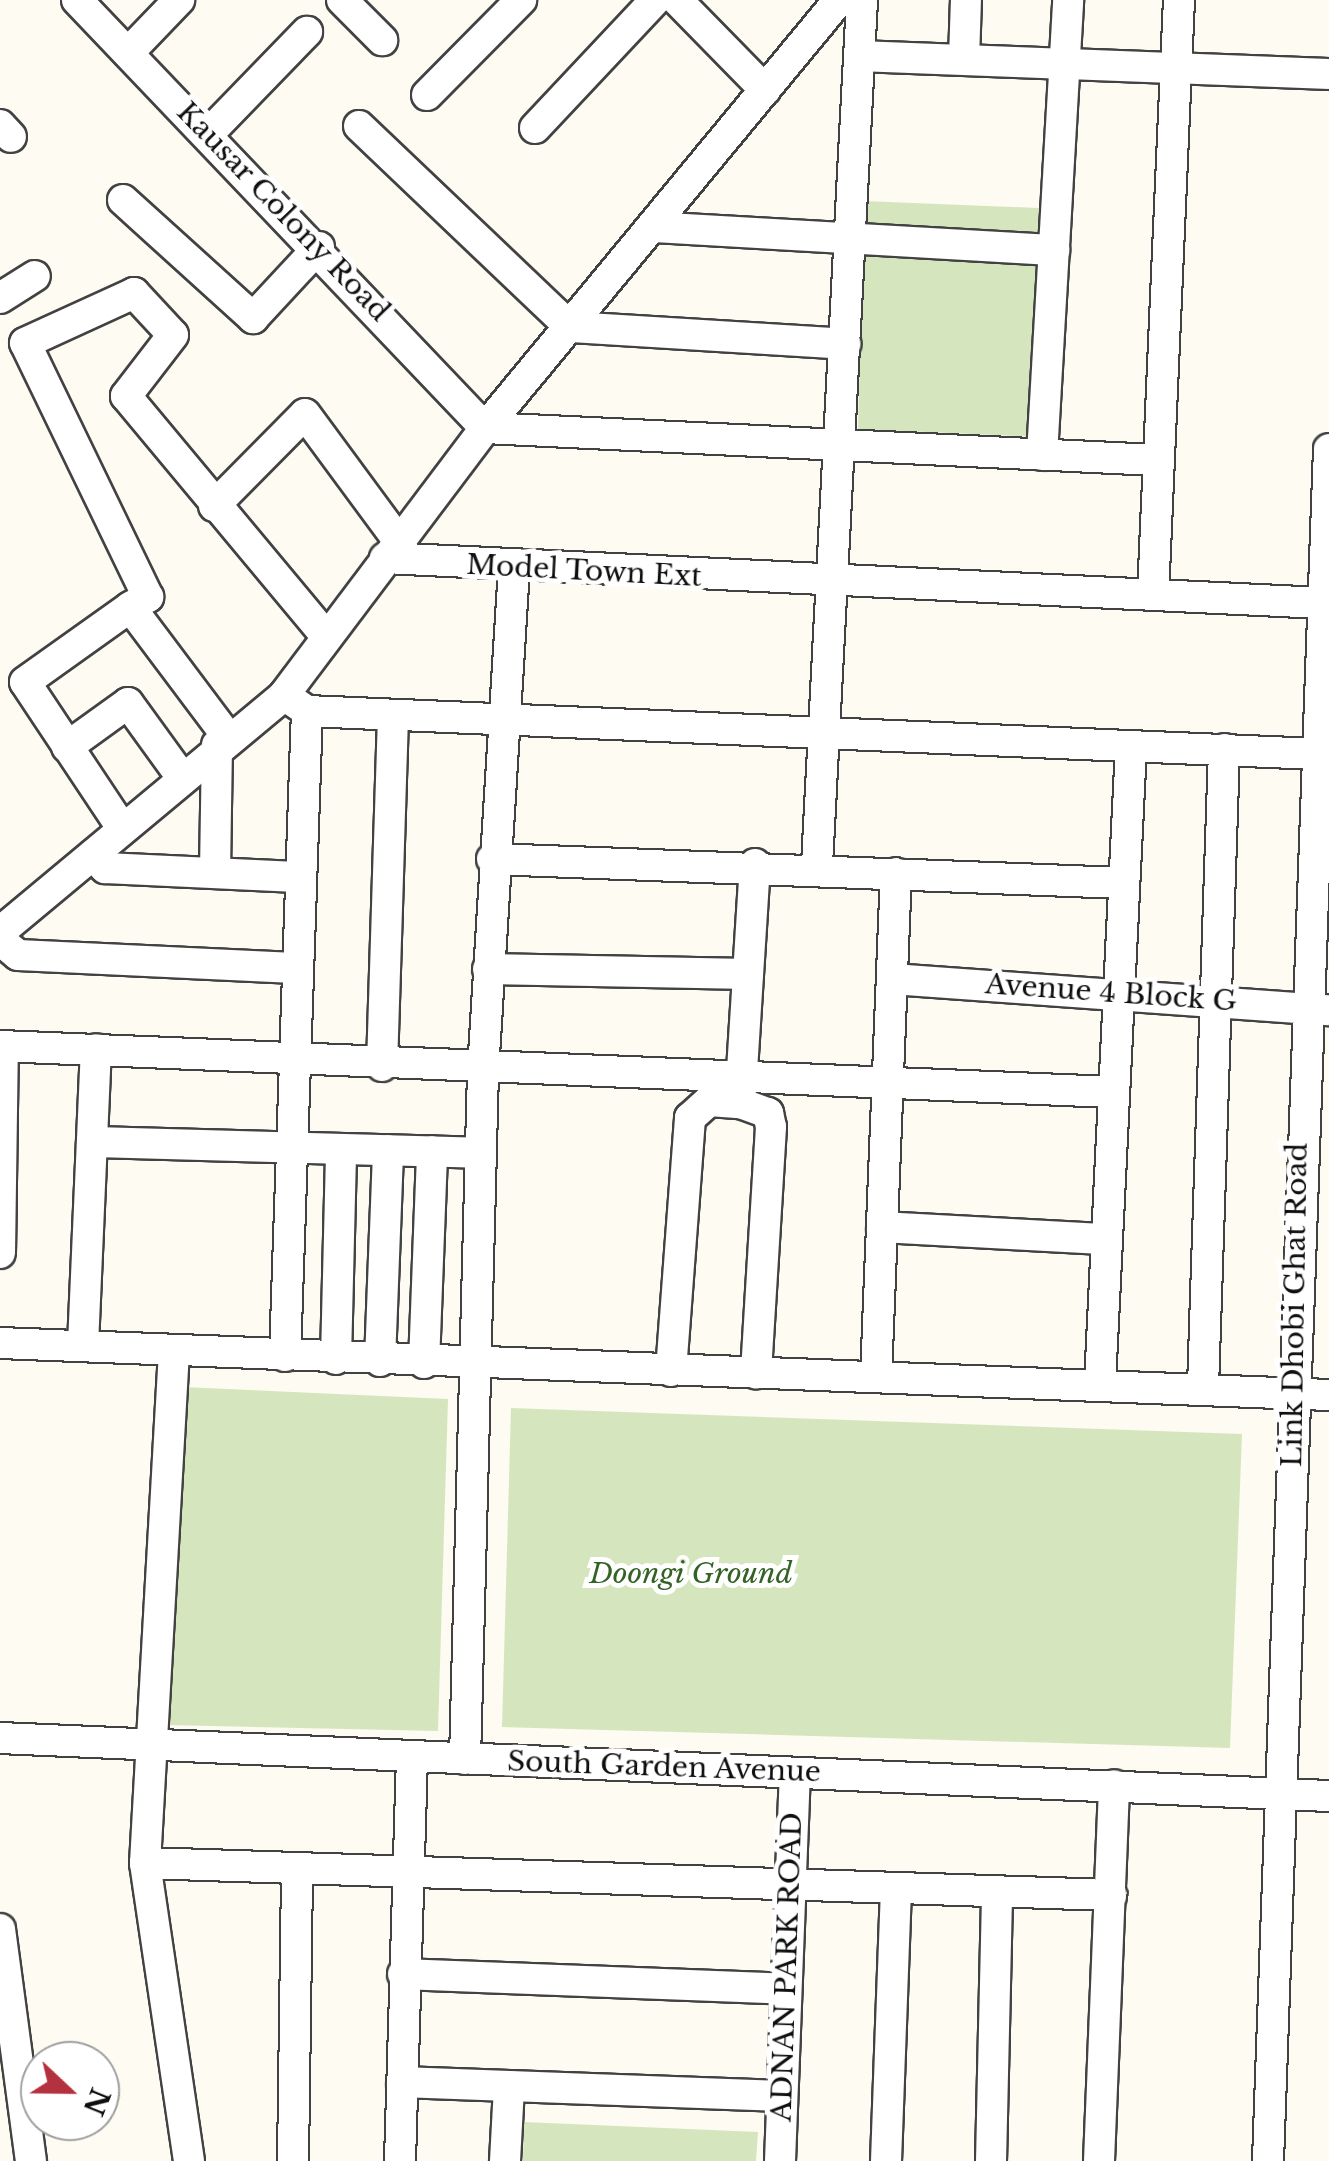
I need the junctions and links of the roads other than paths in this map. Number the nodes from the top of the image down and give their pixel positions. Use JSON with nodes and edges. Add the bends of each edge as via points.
{"nodes":[{"id":1,"x":77,"y":0,"type":"edge"},
{"id":2,"x":179,"y":0,"type":"edge"},
{"id":3,"x":342,"y":0,"type":"edge"},
{"id":4,"x":521,"y":0,"type":"edge"},
{"id":5,"x":655,"y":0,"type":"edge"},
{"id":6,"x":840,"y":0,"type":"edge"},
{"id":7,"x":862,"y":0,"type":"edge"},
{"id":8,"x":966,"y":0,"type":"edge"},
{"id":9,"x":1068,"y":0,"type":"edge"},
{"id":10,"x":1179,"y":0,"type":"edge"},
{"id":11,"x":689,"y":4,"type":"edge"},
{"id":12,"x":308,"y":32,"type":"dead end"},
{"id":13,"x":382,"y":40,"type":"dead end"},
{"id":14,"x":128,"y":53,"type":"junction"},
{"id":15,"x":860,"y":56,"type":"junction"},
{"id":16,"x":1066,"y":57,"type":"junction"},
{"id":17,"x":964,"y":59,"type":"junction"},
{"id":18,"x":1175,"y":66,"type":"junction"},
{"id":19,"x":1329,"y":74,"type":"edge"},
{"id":20,"x":766,"y":90,"type":"junction"},
{"id":21,"x":427,"y":96,"type":"dead end"},
{"id":22,"x":359,"y":126,"type":"dead end"},
{"id":23,"x":535,"y":128,"type":"dead end"},
{"id":24,"x":209,"y":133,"type":"junction"},
{"id":25,"x":123,"y":200,"type":"dead end"},
{"id":26,"x":652,"y":227,"type":"junction"},
{"id":27,"x":853,"y":232,"type":"junction"},
{"id":28,"x":319,"y":247,"type":"junction"},
{"id":29,"x":1054,"y":250,"type":"junction"},
{"id":30,"x":34,"y":276,"type":"dead end"},
{"id":31,"x":0,"y":298,"type":"edge"},
{"id":32,"x":570,"y":327,"type":"junction"},
{"id":33,"x":845,"y":344,"type":"junction"},
{"id":34,"x":486,"y":428,"type":"junction"},
{"id":35,"x":842,"y":446,"type":"junction"},
{"id":36,"x":1329,"y":448,"type":"edge"},
{"id":37,"x":1042,"y":455,"type":"junction"},
{"id":38,"x":1155,"y":460,"type":"junction"},
{"id":39,"x":214,"y":506,"type":"junction"},
{"id":40,"x":392,"y":549,"type":"junction"},
{"id":41,"x":514,"y":568,"type":"junction"},
{"id":42,"x":837,"y":584,"type":"junction"},
{"id":43,"x":1153,"y":595,"type":"junction"},
{"id":44,"x":1323,"y":603,"type":"junction"},
{"id":45,"x":130,"y":607,"type":"junction"},
{"id":46,"x":326,"y":638,"type":"junction"},
{"id":47,"x":296,"y":703,"type":"junction"},
{"id":48,"x":502,"y":714,"type":"junction"},
{"id":49,"x":394,"y":715,"type":"junction"},
{"id":50,"x":828,"y":728,"type":"junction"},
{"id":51,"x":222,"y":740,"type":"junction"},
{"id":52,"x":1131,"y":746,"type":"junction"},
{"id":53,"x":67,"y":747,"type":"junction"},
{"id":54,"x":1224,"y":750,"type":"junction"},
{"id":55,"x":1316,"y":754,"type":"junction"},
{"id":56,"x":183,"y":779,"type":"junction"},
{"id":57,"x":122,"y":828,"type":"junction"},
{"id":58,"x":93,"y":855,"type":"junction"},
{"id":59,"x":492,"y":859,"type":"junction"},
{"id":60,"x":754,"y":864,"type":"junction"},
{"id":61,"x":818,"y":865,"type":"junction"},
{"id":62,"x":215,"y":872,"type":"junction"},
{"id":63,"x":896,"y":873,"type":"junction"},
{"id":64,"x":297,"y":877,"type":"junction"},
{"id":65,"x":1123,"y":883,"type":"junction"},
{"id":66,"x":0,"y":932,"type":"edge"},
{"id":67,"x":0,"y":940,"type":"edge"},
{"id":68,"x":295,"y":968,"type":"junction"},
{"id":69,"x":488,"y":969,"type":"junction"},
{"id":70,"x":748,"y":974,"type":"junction"},
{"id":71,"x":893,"y":980,"type":"junction"},
{"id":72,"x":1118,"y":990,"type":"junction"},
{"id":73,"x":1214,"y":999,"type":"junction"},
{"id":74,"x":1316,"y":1009,"type":"edge"},
{"id":75,"x":2,"y":1046,"type":"edge"},
{"id":76,"x":96,"y":1049,"type":"junction"},
{"id":77,"x":294,"y":1059,"type":"junction"},
{"id":78,"x":382,"y":1066,"type":"junction"},
{"id":79,"x":482,"y":1071,"type":"junction"},
{"id":80,"x":887,"y":1082,"type":"junction"},
{"id":81,"x":740,"y":1091,"type":"junction"},
{"id":82,"x":1113,"y":1092,"type":"junction"},
{"id":83,"x":92,"y":1142,"type":"junction"},
{"id":84,"x":292,"y":1146,"type":"junction"},
{"id":85,"x":340,"y":1149,"type":"junction"},
{"id":86,"x":388,"y":1150,"type":"junction"},
{"id":87,"x":432,"y":1152,"type":"junction"},
{"id":88,"x":480,"y":1153,"type":"junction"},
{"id":89,"x":882,"y":1227,"type":"junction"},
{"id":90,"x":1106,"y":1239,"type":"junction"},
{"id":91,"x":0,"y":1253,"type":"edge"},
{"id":92,"x":0,"y":1343,"type":"edge"},
{"id":93,"x":83,"y":1345,"type":"junction"},
{"id":94,"x":174,"y":1351,"type":"junction"},
{"id":95,"x":285,"y":1356,"type":"junction"},
{"id":96,"x":336,"y":1359,"type":"junction"},
{"id":97,"x":380,"y":1360,"type":"junction"},
{"id":98,"x":424,"y":1363,"type":"junction"},
{"id":99,"x":477,"y":1366,"type":"junction"},
{"id":100,"x":672,"y":1371,"type":"junction"},
{"id":101,"x":756,"y":1374,"type":"junction"},
{"id":102,"x":876,"y":1377,"type":"junction"},
{"id":103,"x":1100,"y":1383,"type":"junction"},
{"id":104,"x":1203,"y":1387,"type":"junction"},
{"id":105,"x":1293,"y":1393,"type":"junction"},
{"id":106,"x":1329,"y":1395,"type":"edge"},
{"id":107,"x":0,"y":1738,"type":"edge"},
{"id":108,"x":149,"y":1743,"type":"junction"},
{"id":109,"x":412,"y":1757,"type":"junction"},
{"id":110,"x":465,"y":1758,"type":"junction"},
{"id":111,"x":795,"y":1773,"type":"junction"},
{"id":112,"x":1114,"y":1786,"type":"junction"},
{"id":113,"x":1282,"y":1794,"type":"junction"},
{"id":114,"x":1329,"y":1796,"type":"edge"},
{"id":115,"x":145,"y":1863,"type":"junction"},
{"id":116,"x":297,"y":1869,"type":"junction"},
{"id":117,"x":406,"y":1873,"type":"junction"},
{"id":118,"x":791,"y":1884,"type":"junction"},
{"id":119,"x":896,"y":1892,"type":"junction"},
{"id":120,"x":1110,"y":1895,"type":"junction"},
{"id":121,"x":997,"y":1896,"type":"junction"},
{"id":122,"x":0,"y":1929,"type":"edge"},
{"id":123,"x":404,"y":1974,"type":"junction"},
{"id":124,"x":785,"y":1989,"type":"junction"},
{"id":125,"x":402,"y":2082,"type":"junction"},
{"id":126,"x":509,"y":2086,"type":"junction"},
{"id":127,"x":781,"y":2096,"type":"junction"},
{"id":128,"x":31,"y":2161,"type":"edge"},
{"id":129,"x":189,"y":2161,"type":"edge"},
{"id":130,"x":293,"y":2161,"type":"edge"},
{"id":131,"x":400,"y":2161,"type":"edge"},
{"id":132,"x":505,"y":2161,"type":"edge"},
{"id":133,"x":780,"y":2161,"type":"edge"},
{"id":134,"x":886,"y":2161,"type":"edge"},
{"id":135,"x":991,"y":2161,"type":"edge"},
{"id":136,"x":1099,"y":2161,"type":"edge"},
{"id":137,"x":1268,"y":2161,"type":"edge"}],
"edges":[{"from":1,"to":14,"type":"street","name":"Kausar Colony Road"},
{"from":2,"to":14,"type":"street"},
{"from":3,"to":13,"type":"street"},
{"from":4,"to":21,"type":"street"},
{"from":5,"to":23,"type":"street"},
{"from":6,"to":20,"type":"street"},
{"from":7,"to":15,"type":"street"},
{"from":8,"to":17,"type":"street"},
{"from":9,"to":16,"type":"street"},
{"from":10,"to":18,"type":"street"},
{"from":11,"to":20,"type":"street"},
{"from":12,"to":24,"type":"street"},
{"from":14,"to":24,"type":"street","name":"Kausar Colony Road"},
{"from":15,"to":17,"type":"street"},
{"from":15,"to":27,"type":"street"},
{"from":16,"to":17,"type":"street"},
{"from":16,"to":18,"type":"street"},
{"from":16,"to":29,"type":"street"},
{"from":18,"to":19,"type":"street"},
{"from":18,"to":38,"type":"street"},
{"from":20,"to":26,"type":"street"},
{"from":22,"to":32,"type":"street"},
{"from":24,"to":28,"type":"street","name":"Kausar Colony Road"},
{"from":25,"to":28,"type":"street","via":[[252,318]]},
{"from":26,"to":27,"type":"street"},
{"from":26,"to":32,"type":"street"},
{"from":27,"to":29,"type":"street"},
{"from":27,"to":33,"type":"street"},
{"from":28,"to":34,"type":"street","name":"Kausar Colony Road"},
{"from":29,"to":37,"type":"street"},
{"from":30,"to":31,"type":"street"},
{"from":32,"to":33,"type":"street"},
{"from":32,"to":34,"type":"street"},
{"from":33,"to":35,"type":"street"},
{"from":34,"to":35,"type":"street"},
{"from":34,"to":40,"type":"street"},
{"from":35,"to":37,"type":"street"},
{"from":35,"to":42,"type":"street"},
{"from":36,"to":44,"type":"street","name":"Link Dhobi Ghat Road"},
{"from":37,"to":38,"type":"street"},
{"from":38,"to":43,"type":"street"},
{"from":39,"to":40,"type":"street","via":[[305,414]]},
{"from":39,"to":45,"type":"street","via":[[126,396],[173,335],[130,291],[22,349],[148,597]]},
{"from":39,"to":46,"type":"street"},
{"from":40,"to":41,"type":"street","name":"Model Town Ext"},
{"from":40,"to":46,"type":"street"},
{"from":41,"to":42,"type":"street","name":"Model Town Ext"},
{"from":41,"to":48,"type":"street"},
{"from":42,"to":43,"type":"street","name":"Model Town Ext"},
{"from":42,"to":50,"type":"street"},
{"from":43,"to":44,"type":"street","name":"Model Town Ext"},
{"from":44,"to":55,"type":"street","name":"Link Dhobi Ghat Road"},
{"from":45,"to":51,"type":"street"},
{"from":45,"to":53,"type":"street","via":[[25,682]]},
{"from":46,"to":47,"type":"street"},
{"from":47,"to":49,"type":"street"},
{"from":47,"to":51,"type":"street"},
{"from":47,"to":64,"type":"street"},
{"from":48,"to":49,"type":"street"},
{"from":48,"to":50,"type":"street"},
{"from":48,"to":59,"type":"street"},
{"from":49,"to":78,"type":"street"},
{"from":50,"to":52,"type":"street"},
{"from":50,"to":61,"type":"street"},
{"from":51,"to":56,"type":"street"},
{"from":51,"to":62,"type":"street"},
{"from":52,"to":54,"type":"street"},
{"from":52,"to":65,"type":"street"},
{"from":53,"to":56,"type":"street","via":[[128,703]]},
{"from":53,"to":57,"type":"street"},
{"from":54,"to":55,"type":"street"},
{"from":54,"to":73,"type":"street"},
{"from":55,"to":74,"type":"street","name":"Link Dhobi Ghat Road"},
{"from":56,"to":57,"type":"street"},
{"from":57,"to":58,"type":"street"},
{"from":58,"to":62,"type":"street","via":[[105,868]]},
{"from":58,"to":66,"type":"street"},
{"from":59,"to":60,"type":"street"},
{"from":59,"to":69,"type":"street"},
{"from":60,"to":61,"type":"street"},
{"from":60,"to":70,"type":"street"},
{"from":61,"to":63,"type":"street"},
{"from":62,"to":64,"type":"street"},
{"from":63,"to":65,"type":"street"},
{"from":63,"to":71,"type":"street"},
{"from":64,"to":68,"type":"street"},
{"from":65,"to":72,"type":"street"},
{"from":67,"to":68,"type":"street","via":[[18,955]]},
{"from":68,"to":77,"type":"street"},
{"from":69,"to":70,"type":"street"},
{"from":69,"to":79,"type":"street"},
{"from":70,"to":81,"type":"street"},
{"from":71,"to":72,"type":"street","name":"Avenue 4 Block G"},
{"from":71,"to":80,"type":"street"},
{"from":72,"to":73,"type":"street","name":"Avenue 4 Block G"},
{"from":72,"to":82,"type":"street"},
{"from":73,"to":74,"type":"street","name":"Avenue 4 Block G"},
{"from":73,"to":104,"type":"street"},
{"from":74,"to":105,"type":"street","name":"Link Dhobi Ghat Road"},
{"from":75,"to":76,"type":"street"},
{"from":75,"to":91,"type":"street"},
{"from":76,"to":77,"type":"street"},
{"from":76,"to":83,"type":"street"},
{"from":77,"to":78,"type":"street"},
{"from":77,"to":84,"type":"street"},
{"from":78,"to":79,"type":"street"},
{"from":79,"to":81,"type":"street"},
{"from":79,"to":88,"type":"street"},
{"from":80,"to":81,"type":"street"},
{"from":80,"to":82,"type":"street"},
{"from":80,"to":89,"type":"street"},
{"from":81,"to":100,"type":"street","via":[[709,1102],[690,1118]]},
{"from":81,"to":101,"type":"street","via":[[768,1113],[771,1127]]},
{"from":82,"to":90,"type":"street"},
{"from":83,"to":84,"type":"street"},
{"from":83,"to":93,"type":"street"},
{"from":84,"to":85,"type":"street"},
{"from":84,"to":95,"type":"street"},
{"from":85,"to":86,"type":"street"},
{"from":85,"to":96,"type":"street"},
{"from":86,"to":87,"type":"street"},
{"from":86,"to":97,"type":"street"},
{"from":87,"to":88,"type":"street"},
{"from":87,"to":98,"type":"street"},
{"from":88,"to":99,"type":"street"},
{"from":89,"to":90,"type":"street"},
{"from":89,"to":102,"type":"street"},
{"from":90,"to":103,"type":"street"},
{"from":92,"to":93,"type":"street"},
{"from":93,"to":94,"type":"street"},
{"from":94,"to":95,"type":"street"},
{"from":94,"to":108,"type":"street"},
{"from":95,"to":96,"type":"street"},
{"from":96,"to":97,"type":"street"},
{"from":97,"to":98,"type":"street"},
{"from":98,"to":99,"type":"street"},
{"from":99,"to":100,"type":"street"},
{"from":99,"to":110,"type":"street"},
{"from":100,"to":101,"type":"street"},
{"from":101,"to":102,"type":"street"},
{"from":102,"to":103,"type":"street"},
{"from":103,"to":104,"type":"street"},
{"from":104,"to":105,"type":"street"},
{"from":105,"to":106,"type":"street"},
{"from":105,"to":113,"type":"street","name":"Link Dhobi Ghat Road"},
{"from":107,"to":108,"type":"street","name":"South Garden Avenue"},
{"from":108,"to":109,"type":"street","name":"South Garden Avenue"},
{"from":108,"to":115,"type":"street"},
{"from":109,"to":110,"type":"street","name":"South Garden Avenue"},
{"from":109,"to":117,"type":"street"},
{"from":110,"to":111,"type":"street","name":"South Garden Avenue"},
{"from":111,"to":112,"type":"street","name":"South Garden Avenue"},
{"from":111,"to":118,"type":"street","name":"ADNAN PARK ROAD"},
{"from":112,"to":113,"type":"street","name":"South Garden Avenue"},
{"from":112,"to":120,"type":"street"},
{"from":113,"to":114,"type":"street","name":"South Garden Avenue"},
{"from":113,"to":137,"type":"street","name":"Link Dhobi Ghat Road"},
{"from":115,"to":116,"type":"street"},
{"from":115,"to":129,"type":"street"},
{"from":116,"to":117,"type":"street"},
{"from":116,"to":130,"type":"street"},
{"from":117,"to":118,"type":"street"},
{"from":117,"to":123,"type":"street"},
{"from":118,"to":119,"type":"street"},
{"from":118,"to":124,"type":"street","name":"ADNAN PARK ROAD"},
{"from":119,"to":121,"type":"street"},
{"from":119,"to":134,"type":"street"},
{"from":120,"to":121,"type":"street"},
{"from":120,"to":136,"type":"street"},
{"from":121,"to":135,"type":"street"},
{"from":122,"to":128,"type":"street"},
{"from":123,"to":124,"type":"street"},
{"from":123,"to":125,"type":"street"},
{"from":124,"to":127,"type":"street","name":"ADNAN PARK ROAD"},
{"from":125,"to":126,"type":"street"},
{"from":125,"to":131,"type":"street"},
{"from":126,"to":127,"type":"street"},
{"from":126,"to":132,"type":"street"},
{"from":127,"to":133,"type":"street","name":"ADNAN PARK ROAD"}]}
